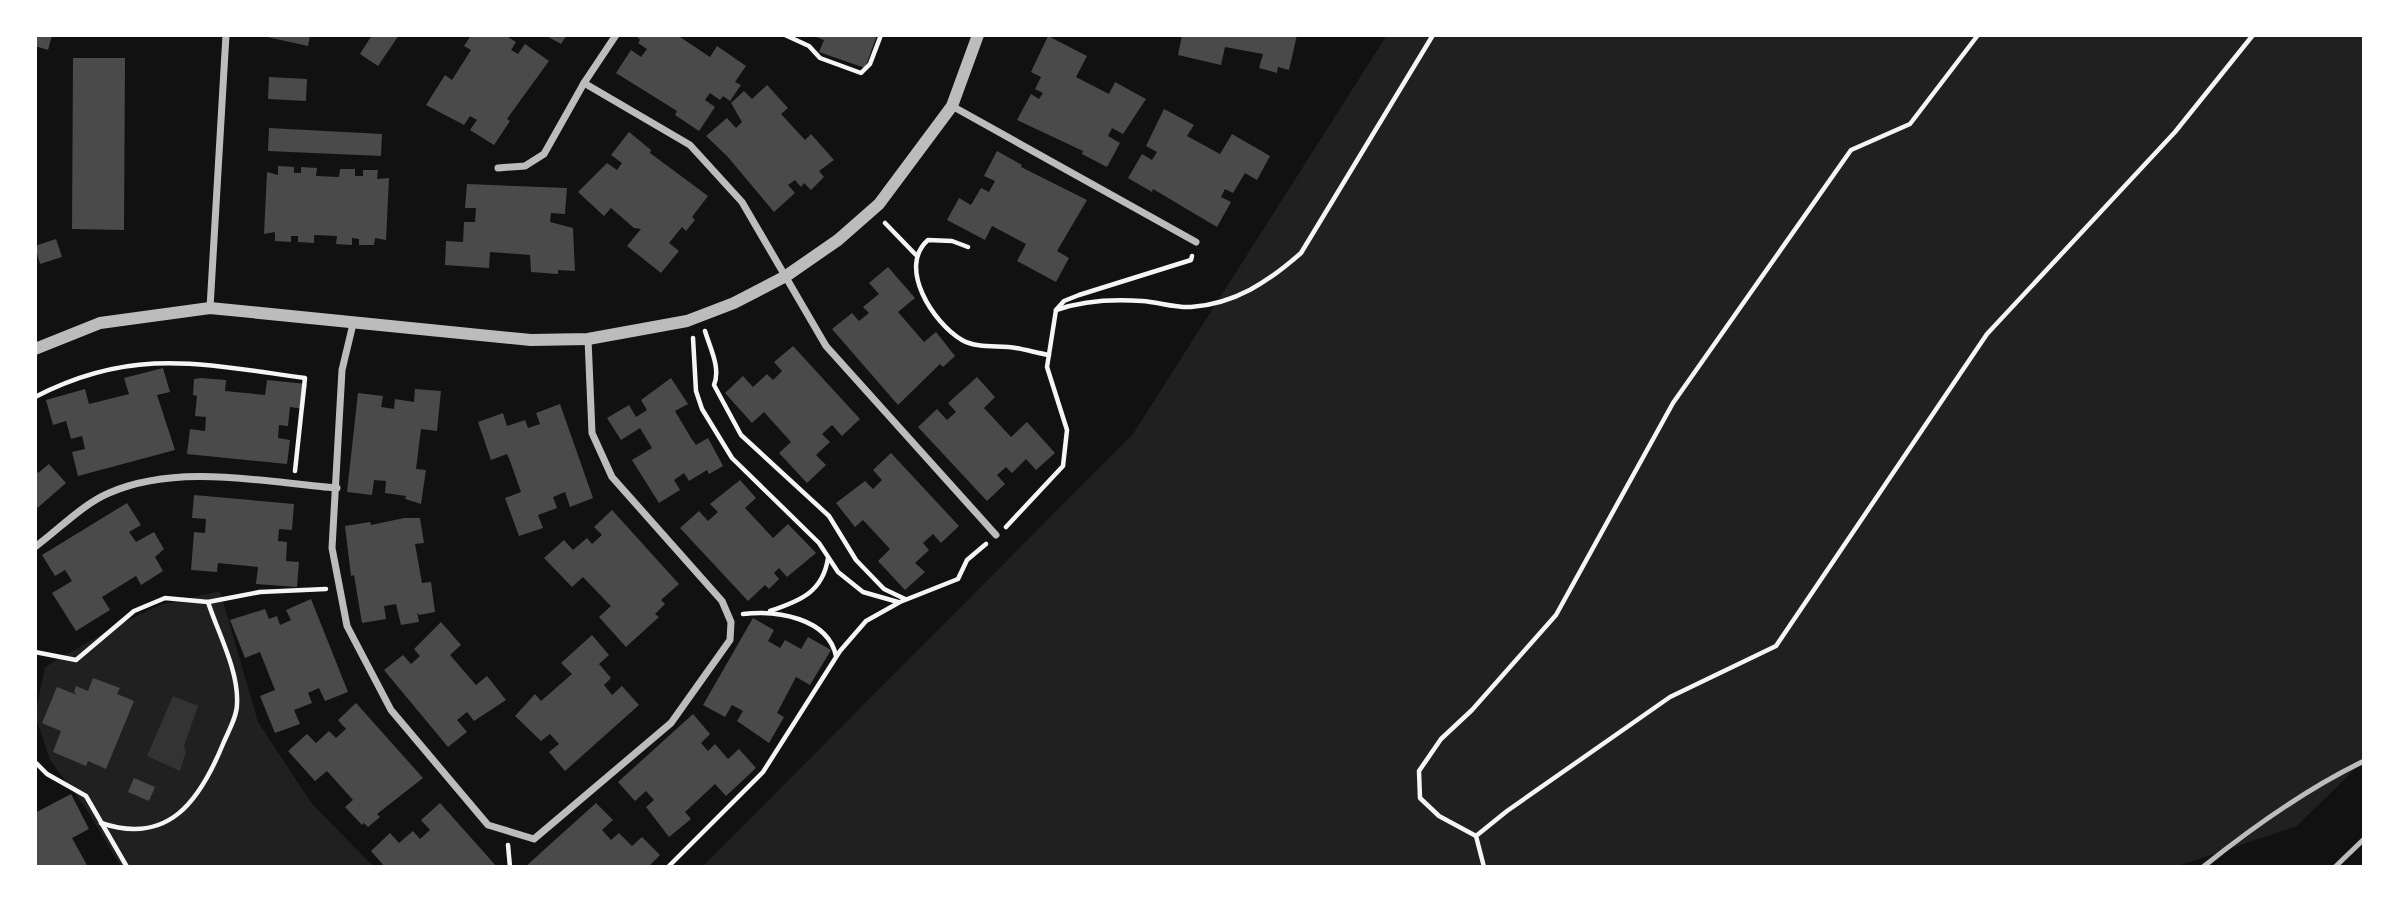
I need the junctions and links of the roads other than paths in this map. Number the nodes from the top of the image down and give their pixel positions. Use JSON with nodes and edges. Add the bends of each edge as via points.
{"nodes":[{"id":1,"x":226,"y":35,"type":"edge"},
{"id":2,"x":616,"y":35,"type":"edge"},
{"id":3,"x":978,"y":35,"type":"edge"},
{"id":4,"x":584,"y":83,"type":"junction"},
{"id":5,"x":952,"y":106,"type":"junction"},
{"id":6,"x":498,"y":168,"type":"dead end"},
{"id":7,"x":1196,"y":242,"type":"road end"},
{"id":8,"x":786,"y":276,"type":"junction"},
{"id":9,"x":210,"y":308,"type":"junction"},
{"id":10,"x":353,"y":324,"type":"junction"},
{"id":11,"x":588,"y":338,"type":"junction"},
{"id":12,"x":35,"y":349,"type":"edge"},
{"id":13,"x":337,"y":488,"type":"junction"},
{"id":14,"x":996,"y":535,"type":"road end"},
{"id":15,"x":35,"y":547,"type":"edge"},
{"id":16,"x":2364,"y":761,"type":"edge"},
{"id":17,"x":2364,"y":839,"type":"edge"},
{"id":18,"x":2203,"y":867,"type":"edge"},
{"id":19,"x":2335,"y":867,"type":"edge"}],
"edges":[{"from":1,"to":9,"type":"street"},
{"from":2,"to":4,"type":"street"},
{"from":3,"to":5,"type":"street"},
{"from":4,"to":6,"type":"street","via":[[544,154],[525,166]]},
{"from":4,"to":8,"type":"street","via":[[690,145],[742,202]]},
{"from":5,"to":7,"type":"street"},
{"from":5,"to":8,"type":"street","via":[[872,210]]},
{"from":8,"to":11,"type":"street","via":[[696,318]]},
{"from":8,"to":14,"type":"street","via":[[826,346]]},
{"from":9,"to":10,"type":"street"},
{"from":9,"to":12,"type":"street","via":[[100,323]]},
{"from":10,"to":11,"type":"street","via":[[531,340]]},
{"from":10,"to":13,"type":"street","via":[[342,370]]},
{"from":11,"to":13,"type":"street","via":[[592,433],[612,477],[722,601],[732,622],[730,640],[671,723],[534,839],[488,825],[391,710],[347,626],[332,548]]},
{"from":13,"to":15,"type":"street","via":[[194,477],[139,483],[106,494]]},
{"from":16,"to":18,"type":"lane","via":[[2321,782]]},
{"from":17,"to":19,"type":"lane"}]}
